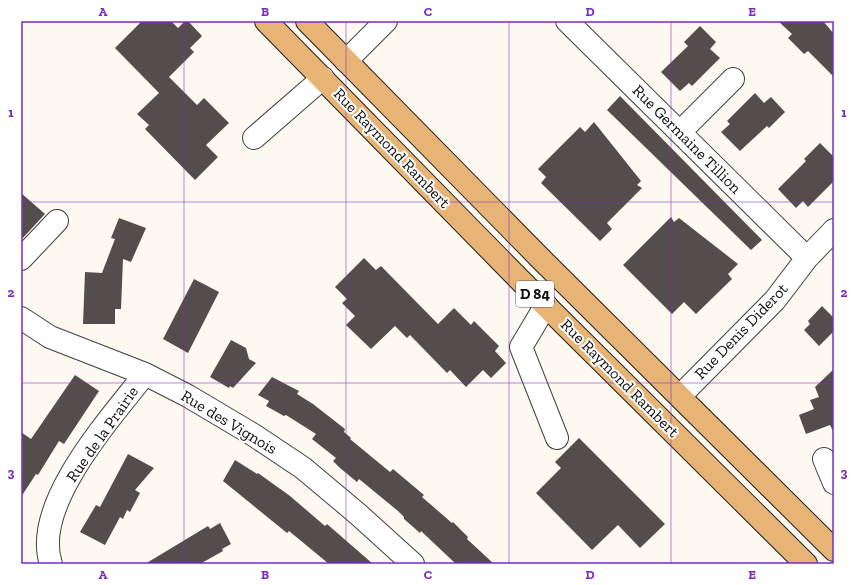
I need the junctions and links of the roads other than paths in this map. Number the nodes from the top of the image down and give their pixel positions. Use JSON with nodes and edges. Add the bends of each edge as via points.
{"nodes":[{"id":1,"x":266,"y":21,"type":"edge"},
{"id":2,"x":308,"y":21,"type":"edge"},
{"id":3,"x":386,"y":21,"type":"edge"},
{"id":4,"x":567,"y":21,"type":"edge"},
{"id":5,"x":346,"y":61,"type":"junction"},
{"id":6,"x":323,"y":78,"type":"junction"},
{"id":7,"x":733,"y":79,"type":"dead end"},
{"id":8,"x":680,"y":132,"type":"junction"},
{"id":9,"x":254,"y":138,"type":"dead end"},
{"id":10,"x":57,"y":221,"type":"dead end"},
{"id":11,"x":834,"y":230,"type":"edge"},
{"id":12,"x":807,"y":258,"type":"junction"},
{"id":13,"x":21,"y":260,"type":"edge"},
{"id":14,"x":546,"y":305,"type":"junction"},
{"id":15,"x":21,"y":318,"type":"edge"},
{"id":16,"x":145,"y":374,"type":"junction"},
{"id":17,"x":680,"y":396,"type":"junction"},
{"id":18,"x":557,"y":438,"type":"dead end"},
{"id":19,"x":824,"y":459,"type":"dead end"},
{"id":20,"x":834,"y":483,"type":"edge"},
{"id":21,"x":834,"y":550,"type":"edge"},
{"id":22,"x":51,"y":564,"type":"edge"},
{"id":23,"x":413,"y":564,"type":"edge"},
{"id":24,"x":806,"y":564,"type":"edge"}],
"edges":[{"from":1,"to":6,"type":"main road","name":"Rue Raymond Rambert","number":"D 84"},
{"from":2,"to":5,"type":"main road","name":"Rue Raymond Rambert","number":"D 84"},
{"from":3,"to":5,"type":"street"},
{"from":4,"to":8,"type":"street","name":"Rue Germaine Tillion"},
{"from":5,"to":17,"type":"main road","name":"Rue Raymond Rambert","number":"D 84"},
{"from":6,"to":9,"type":"street"},
{"from":6,"to":14,"type":"main road","name":"Rue Raymond Rambert","number":"D 84"},
{"from":7,"to":8,"type":"street"},
{"from":8,"to":12,"type":"street","name":"Rue Germaine Tillion"},
{"from":10,"to":13,"type":"street"},
{"from":11,"to":12,"type":"street","name":"Rue Denis Diderot"},
{"from":12,"to":17,"type":"street","name":"Rue Denis Diderot","via":[[775,300]]},
{"from":14,"to":18,"type":"street","via":[[521,347]]},
{"from":14,"to":24,"type":"main road","name":"Rue Raymond Rambert","number":"D 84"},
{"from":15,"to":16,"type":"street","name":"Rue des Vignois","via":[[50,337]]},
{"from":16,"to":22,"type":"street","name":"Rue de la Prairie","via":[[76,466],[55,506],[49,531]]},
{"from":16,"to":23,"type":"street","name":"Rue des Vignois","via":[[201,403],[303,468]]},
{"from":17,"to":21,"type":"main road","name":"Rue Raymond Rambert","number":"D 84"},
{"from":19,"to":20,"type":"street"}]}
